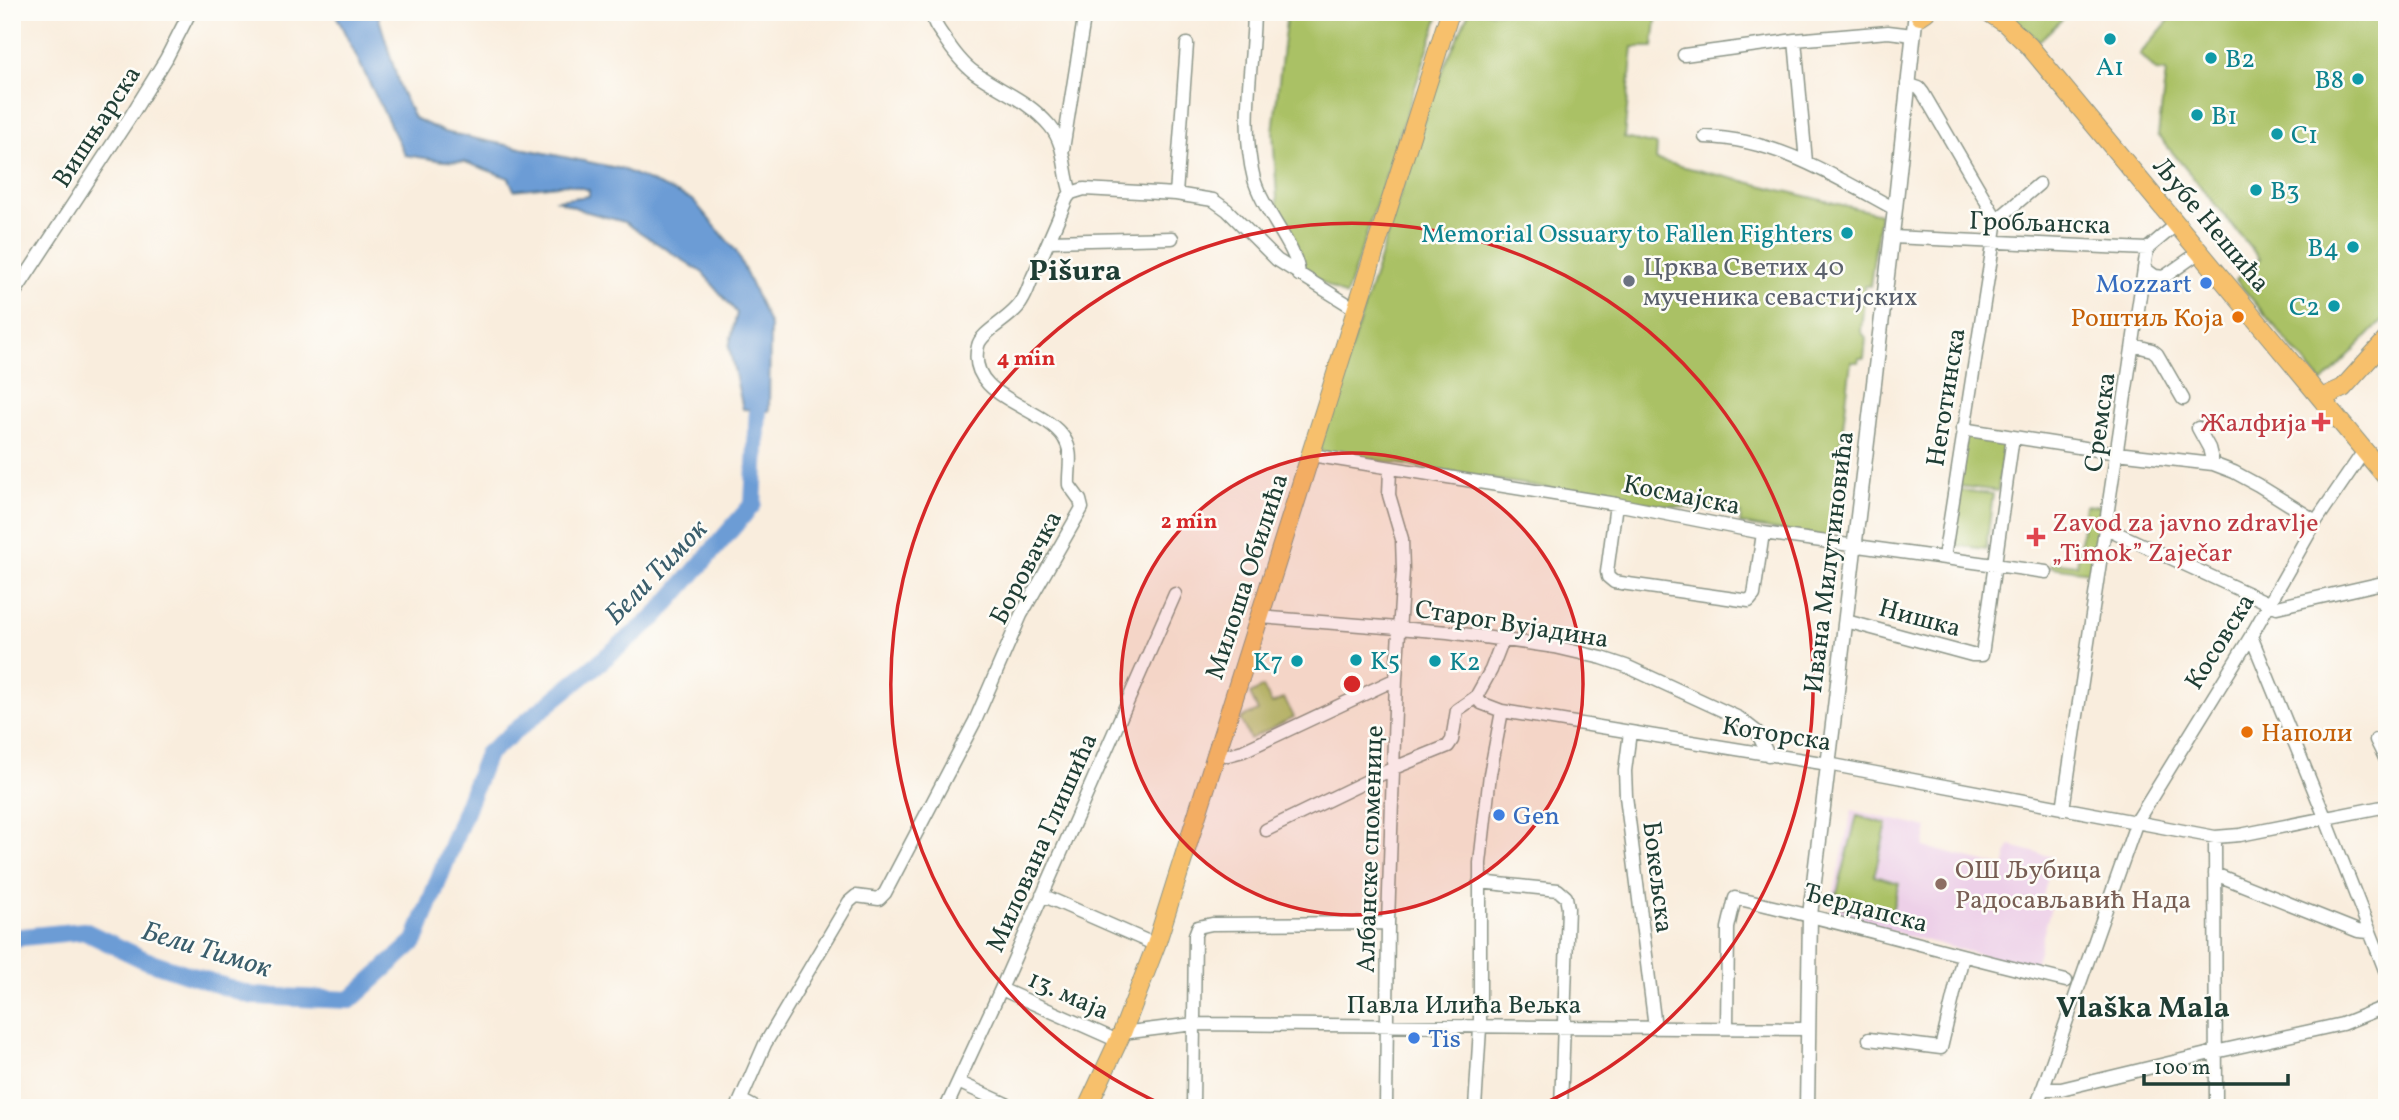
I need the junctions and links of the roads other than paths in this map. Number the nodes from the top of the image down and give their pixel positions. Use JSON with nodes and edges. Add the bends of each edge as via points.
{"nodes":[{"id":1,"x":190,"y":12,"type":"edge"},
{"id":2,"x":931,"y":12,"type":"edge"},
{"id":3,"x":1085,"y":12,"type":"edge"},
{"id":4,"x":1254,"y":12,"type":"edge"},
{"id":5,"x":1452,"y":12,"type":"edge"},
{"id":6,"x":1988,"y":12,"type":"edge"},
{"id":7,"x":1918,"y":17,"type":"edge"},
{"id":8,"x":1795,"y":40,"type":"junction"},
{"id":9,"x":1187,"y":44,"type":"dead end"},
{"id":10,"x":1684,"y":55,"type":"dead end"},
{"id":11,"x":1907,"y":84,"type":"junction"},
{"id":12,"x":1705,"y":137,"type":"dead end"},
{"id":13,"x":1062,"y":149,"type":"junction"},
{"id":14,"x":1806,"y":162,"type":"junction"},
{"id":15,"x":2039,"y":184,"type":"dead end"},
{"id":16,"x":1071,"y":193,"type":"junction"},
{"id":17,"x":1177,"y":194,"type":"junction"},
{"id":18,"x":1895,"y":209,"type":"junction"},
{"id":19,"x":1997,"y":220,"type":"junction"},
{"id":20,"x":2178,"y":223,"type":"junction"},
{"id":21,"x":1892,"y":237,"type":"junction"},
{"id":22,"x":1172,"y":238,"type":"dead end"},
{"id":23,"x":1049,"y":241,"type":"junction"},
{"id":24,"x":1994,"y":243,"type":"junction"},
{"id":25,"x":2147,"y":249,"type":"junction"},
{"id":26,"x":2201,"y":251,"type":"junction"},
{"id":27,"x":2144,"y":268,"type":"junction"},
{"id":28,"x":1299,"y":275,"type":"junction"},
{"id":29,"x":12,"y":297,"type":"edge"},
{"id":30,"x":1357,"y":310,"type":"junction"},
{"id":31,"x":2387,"y":339,"type":"edge"},
{"id":32,"x":2133,"y":345,"type":"junction"},
{"id":33,"x":2321,"y":398,"type":"junction"},
{"id":34,"x":2183,"y":400,"type":"dead end"},
{"id":35,"x":2198,"y":428,"type":"dead end"},
{"id":36,"x":1962,"y":429,"type":"junction"},
{"id":37,"x":2012,"y":438,"type":"junction"},
{"id":38,"x":2364,"y":451,"type":"junction"},
{"id":39,"x":2117,"y":453,"type":"junction"},
{"id":40,"x":1311,"y":455,"type":"junction"},
{"id":41,"x":2213,"y":464,"type":"junction"},
{"id":42,"x":1390,"y":469,"type":"junction"},
{"id":43,"x":2387,"y":478,"type":"edge"},
{"id":44,"x":1616,"y":504,"type":"junction"},
{"id":45,"x":2316,"y":521,"type":"junction"},
{"id":46,"x":2106,"y":528,"type":"junction"},
{"id":47,"x":1763,"y":533,"type":"junction"},
{"id":48,"x":1855,"y":546,"type":"junction"},
{"id":49,"x":1944,"y":558,"type":"junction"},
{"id":50,"x":1995,"y":565,"type":"junction"},
{"id":51,"x":2046,"y":572,"type":"dead end"},
{"id":52,"x":2387,"y":582,"type":"edge"},
{"id":53,"x":1175,"y":594,"type":"dead end"},
{"id":54,"x":2269,"y":604,"type":"junction"},
{"id":55,"x":1260,"y":617,"type":"junction"},
{"id":56,"x":1846,"y":621,"type":"junction"},
{"id":57,"x":1399,"y":628,"type":"junction"},
{"id":58,"x":2250,"y":636,"type":"junction"},
{"id":59,"x":1503,"y":639,"type":"junction"},
{"id":60,"x":1396,"y":678,"type":"junction"},
{"id":61,"x":1476,"y":697,"type":"junction"},
{"id":62,"x":1502,"y":711,"type":"junction"},
{"id":63,"x":1630,"y":732,"type":"junction"},
{"id":64,"x":2376,"y":740,"type":"dead end"},
{"id":65,"x":1217,"y":755,"type":"junction"},
{"id":66,"x":1768,"y":755,"type":"junction"},
{"id":67,"x":2387,"y":761,"type":"edge"},
{"id":68,"x":1828,"y":764,"type":"junction"},
{"id":69,"x":1394,"y":768,"type":"junction"},
{"id":70,"x":2387,"y":806,"type":"edge"},
{"id":71,"x":2063,"y":808,"type":"junction"},
{"id":72,"x":2325,"y":817,"type":"junction"},
{"id":73,"x":2137,"y":821,"type":"junction"},
{"id":74,"x":1266,"y":830,"type":"dead end"},
{"id":75,"x":2215,"y":837,"type":"junction"},
{"id":76,"x":2215,"y":874,"type":"junction"},
{"id":77,"x":1479,"y":882,"type":"junction"},
{"id":78,"x":1042,"y":895,"type":"junction"},
{"id":79,"x":1810,"y":915,"type":"junction"},
{"id":80,"x":1388,"y":923,"type":"junction"},
{"id":81,"x":2369,"y":932,"type":"junction"},
{"id":82,"x":1156,"y":945,"type":"junction"},
{"id":83,"x":1963,"y":956,"type":"junction"},
{"id":84,"x":2387,"y":975,"type":"edge"},
{"id":85,"x":2066,"y":981,"type":"dead end"},
{"id":86,"x":1001,"y":989,"type":"junction"},
{"id":87,"x":2387,"y":1006,"type":"edge"},
{"id":88,"x":1195,"y":1024,"type":"junction"},
{"id":89,"x":1564,"y":1026,"type":"junction"},
{"id":90,"x":1387,"y":1027,"type":"junction"},
{"id":91,"x":1655,"y":1027,"type":"junction"},
{"id":92,"x":1480,"y":1028,"type":"junction"},
{"id":93,"x":1727,"y":1028,"type":"junction"},
{"id":94,"x":1807,"y":1030,"type":"junction"},
{"id":95,"x":1120,"y":1037,"type":"junction"},
{"id":96,"x":1869,"y":1040,"type":"dead end"},
{"id":97,"x":2215,"y":1052,"type":"junction"},
{"id":98,"x":958,"y":1082,"type":"junction"},
{"id":99,"x":2042,"y":1089,"type":"junction"},
{"id":100,"x":739,"y":1104,"type":"edge"},
{"id":101,"x":756,"y":1108,"type":"edge"},
{"id":102,"x":946,"y":1108,"type":"edge"},
{"id":103,"x":1015,"y":1108,"type":"edge"},
{"id":104,"x":1087,"y":1108,"type":"edge"},
{"id":105,"x":1193,"y":1108,"type":"edge"},
{"id":106,"x":1386,"y":1108,"type":"edge"},
{"id":107,"x":1475,"y":1108,"type":"edge"},
{"id":108,"x":1561,"y":1108,"type":"edge"},
{"id":109,"x":1807,"y":1108,"type":"edge"},
{"id":110,"x":2036,"y":1108,"type":"edge"},
{"id":111,"x":2216,"y":1108,"type":"edge"}],
"edges":[{"from":1,"to":29,"type":"street","name":"Вишњарска","via":[[132,114]]},
{"from":2,"to":13,"type":"street","via":[[933,22],[963,62],[1035,110]]},
{"from":3,"to":13,"type":"street"},
{"from":4,"to":28,"type":"street","via":[[1250,158],[1260,198]]},
{"from":5,"to":30,"type":"main road","name":"Милоша Обилића"},
{"from":6,"to":20,"type":"main road","name":"Љубе Нешића","via":[[2029,46]]},
{"from":7,"to":8,"type":"street","via":[[1888,32]]},
{"from":7,"to":11,"type":"street","name":"Ивана Милутиновића"},
{"from":8,"to":10,"type":"street"},
{"from":8,"to":14,"type":"street"},
{"from":9,"to":17,"type":"street"},
{"from":11,"to":18,"type":"street","name":"Ивана Милутиновића"},
{"from":11,"to":19,"type":"street","via":[[1923,93]]},
{"from":12,"to":14,"type":"street","via":[[1742,139]]},
{"from":13,"to":16,"type":"street"},
{"from":14,"to":18,"type":"street"},
{"from":15,"to":19,"type":"street"},
{"from":16,"to":17,"type":"street","via":[[1084,189]]},
{"from":16,"to":23,"type":"street","name":"Боровачка"},
{"from":17,"to":28,"type":"street","via":[[1218,203]]},
{"from":18,"to":21,"type":"street","name":"Ивана Милутиновића"},
{"from":19,"to":24,"type":"street","name":"Неготинска"},
{"from":20,"to":25,"type":"street","name":"Гробљанска"},
{"from":20,"to":26,"type":"main road","name":"Љубе Нешића"},
{"from":21,"to":24,"type":"street","name":"Гробљанска"},
{"from":21,"to":48,"type":"street","name":"Ивана Милутиновића"},
{"from":22,"to":23,"type":"street"},
{"from":23,"to":100,"type":"street","name":"Боровачка","via":[[1023,301],[1008,319],[983,335],[977,359],[991,387],[1066,440],[1069,485],[1082,504],[1080,512],[1021,615],[975,721],[885,893],[878,899],[856,896],[849,902],[765,1044]]},
{"from":24,"to":25,"type":"street","name":"Гробљанска"},
{"from":24,"to":36,"type":"street","name":"Неготинска"},
{"from":25,"to":27,"type":"street","name":"Сремска"},
{"from":26,"to":27,"type":"street","via":[[2164,277]]},
{"from":26,"to":33,"type":"main road","name":"Љубе Нешића"},
{"from":27,"to":32,"type":"street","name":"Сремска"},
{"from":28,"to":30,"type":"street"},
{"from":30,"to":40,"type":"main road","name":"Милоша Обилића"},
{"from":31,"to":33,"type":"main road","via":[[2343,388]]},
{"from":32,"to":34,"type":"street","via":[[2157,354]]},
{"from":32,"to":39,"type":"street","name":"Сремска"},
{"from":33,"to":38,"type":"main road","name":"Љубе Нешића"},
{"from":35,"to":41,"type":"street"},
{"from":36,"to":37,"type":"street"},
{"from":36,"to":49,"type":"street","name":"Неготинска"},
{"from":37,"to":39,"type":"street"},
{"from":37,"to":50,"type":"street"},
{"from":38,"to":43,"type":"main road","name":"Љубе Нешића"},
{"from":38,"to":45,"type":"street","name":"Косовска"},
{"from":39,"to":41,"type":"street"},
{"from":39,"to":46,"type":"street","name":"Сремска"},
{"from":40,"to":42,"type":"street","name":"Космајска"},
{"from":40,"to":55,"type":"main road","name":"Милоша Обилића"},
{"from":41,"to":45,"type":"street"},
{"from":42,"to":44,"type":"street","name":"Космајска"},
{"from":42,"to":57,"type":"street","name":"Албанске споменице","via":[[1390,504],[1404,551]]},
{"from":44,"to":47,"type":"street","name":"Космајска"},
{"from":44,"to":47,"type":"street","via":[[1607,572],[1614,582],[1746,602],[1754,595]]},
{"from":45,"to":54,"type":"street","name":"Косовска"},
{"from":46,"to":54,"type":"street"},
{"from":46,"to":71,"type":"street","name":"Сремска"},
{"from":47,"to":48,"type":"street","name":"Космајска"},
{"from":48,"to":49,"type":"street","name":"Космајска"},
{"from":48,"to":56,"type":"street","name":"Ивана Милутиновића"},
{"from":49,"to":50,"type":"street","name":"Космајска"},
{"from":50,"to":51,"type":"street","name":"Космајска"},
{"from":50,"to":56,"type":"street","name":"Нишка","via":[[1982,655]]},
{"from":52,"to":54,"type":"street","via":[[2286,606]]},
{"from":53,"to":78,"type":"street","name":"Милована Глишића"},
{"from":54,"to":58,"type":"street","name":"Косовска"},
{"from":55,"to":57,"type":"street","name":"Старог Вујадина"},
{"from":55,"to":65,"type":"main road","name":"Милоша Обилића"},
{"from":56,"to":68,"type":"street","name":"Ивана Милутиновића"},
{"from":57,"to":59,"type":"street","name":"Старог Вујадина"},
{"from":57,"to":60,"type":"street","name":"Албанске споменице"},
{"from":58,"to":72,"type":"street"},
{"from":58,"to":73,"type":"street","name":"Косовска"},
{"from":59,"to":61,"type":"street"},
{"from":59,"to":66,"type":"street","name":"Старог Вујадина","via":[[1588,654],[1626,666],[1746,722]]},
{"from":60,"to":65,"type":"street","via":[[1243,751]]},
{"from":60,"to":69,"type":"street","name":"Албанске споменице"},
{"from":61,"to":62,"type":"street","name":"Которска"},
{"from":61,"to":69,"type":"street","via":[[1457,710],[1448,746]]},
{"from":62,"to":63,"type":"street","name":"Которска"},
{"from":62,"to":77,"type":"street","via":[[1486,799]]},
{"from":63,"to":66,"type":"street","name":"Которска"},
{"from":63,"to":91,"type":"street","name":"Бокељска","via":[[1626,796]]},
{"from":64,"to":67,"type":"street"},
{"from":65,"to":82,"type":"main road","name":"Милоша Обилића"},
{"from":66,"to":68,"type":"street","name":"Которска"},
{"from":68,"to":71,"type":"street","name":"Которска"},
{"from":68,"to":79,"type":"street","name":"Ивана Милутиновића"},
{"from":69,"to":74,"type":"street"},
{"from":69,"to":80,"type":"street","name":"Албанске споменице"},
{"from":70,"to":72,"type":"street","name":"Которска"},
{"from":71,"to":73,"type":"street","name":"Которска"},
{"from":72,"to":75,"type":"street","name":"Которска"},
{"from":72,"to":81,"type":"street"},
{"from":73,"to":75,"type":"street","name":"Которска"},
{"from":73,"to":99,"type":"street","name":"Косовска"},
{"from":75,"to":76,"type":"street"},
{"from":76,"to":81,"type":"street"},
{"from":76,"to":97,"type":"street"},
{"from":77,"to":89,"type":"street","via":[[1558,890],[1566,897]]},
{"from":77,"to":92,"type":"street"},
{"from":78,"to":82,"type":"street"},
{"from":78,"to":86,"type":"street","name":"Милована Глишића"},
{"from":79,"to":83,"type":"street","name":"Ђердапска"},
{"from":79,"to":93,"type":"street","name":"Ђердапска","via":[[1735,898],[1728,928]]},
{"from":79,"to":94,"type":"street","name":"Ивана Милутиновића"},
{"from":80,"to":88,"type":"street","via":[[1198,927]]},
{"from":80,"to":90,"type":"street","name":"Албанске споменице"},
{"from":81,"to":84,"type":"street"},
{"from":82,"to":95,"type":"main road","name":"Милоша Обилића"},
{"from":83,"to":85,"type":"street","name":"Ђердапска"},
{"from":83,"to":96,"type":"street","via":[[1940,1049]]},
{"from":86,"to":95,"type":"street","name":"13. маја"},
{"from":86,"to":98,"type":"street","name":"Милована Глишића"},
{"from":87,"to":97,"type":"street","via":[[2342,1024]]},
{"from":88,"to":90,"type":"street","name":"Павла Илића Вељка"},
{"from":88,"to":95,"type":"street","name":"Павла Илића Вељка"},
{"from":88,"to":105,"type":"street"},
{"from":89,"to":91,"type":"street","name":"Павла Илића Вељка"},
{"from":89,"to":92,"type":"street","name":"Павла Илића Вељка"},
{"from":89,"to":108,"type":"street"},
{"from":90,"to":92,"type":"street","name":"Павла Илића Вељка"},
{"from":90,"to":106,"type":"street","name":"Албанске споменице"},
{"from":91,"to":93,"type":"street","name":"Павла Илића Вељка"},
{"from":92,"to":107,"type":"street"},
{"from":93,"to":94,"type":"street","name":"Павла Илића Вељка"},
{"from":94,"to":109,"type":"street","name":"Ивана Милутиновића"},
{"from":95,"to":104,"type":"main road","name":"Милоша Обилића"},
{"from":97,"to":99,"type":"street","via":[[2061,1089]]},
{"from":97,"to":111,"type":"street"},
{"from":98,"to":102,"type":"street","name":"Милована Глишића"},
{"from":98,"to":103,"type":"street"},
{"from":99,"to":110,"type":"street","name":"Косовска"},
{"from":100,"to":101,"type":"street"}]}
